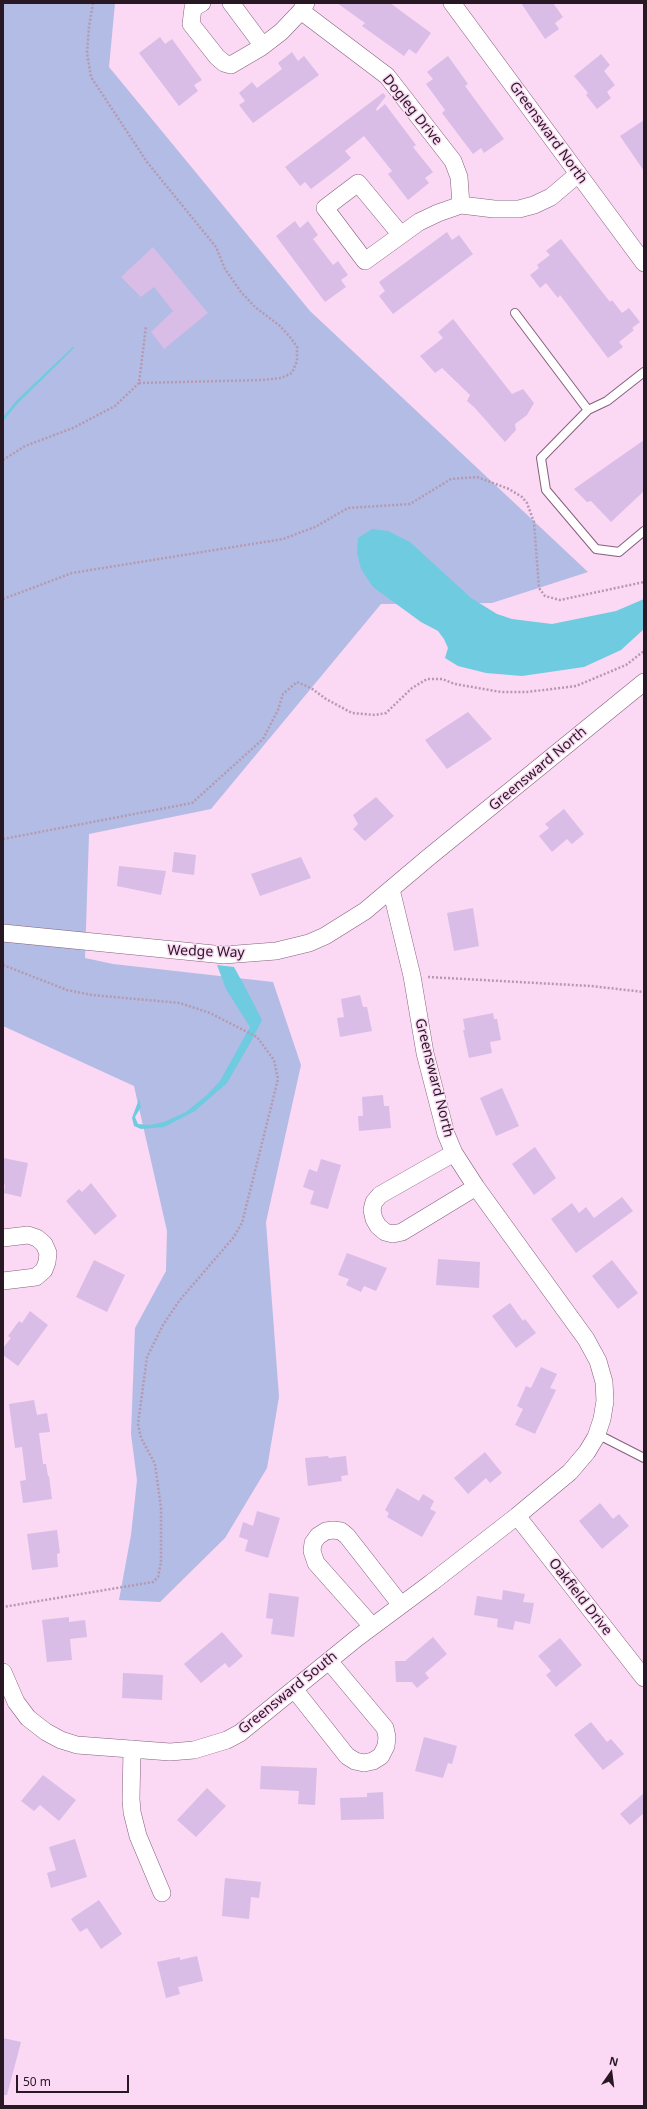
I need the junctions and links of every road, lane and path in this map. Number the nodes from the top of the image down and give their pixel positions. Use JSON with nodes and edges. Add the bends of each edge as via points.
{"nodes":[{"id":1,"x":93,"y":3,"type":"edge"},
{"id":2,"x":202,"y":3,"type":"edge"},
{"id":3,"x":231,"y":3,"type":"edge"},
{"id":4,"x":452,"y":3,"type":"edge"},
{"id":5,"x":303,"y":7,"type":"edge"},
{"id":6,"x":263,"y":46,"type":"junction"},
{"id":7,"x":578,"y":174,"type":"junction"},
{"id":8,"x":461,"y":205,"type":"junction"},
{"id":9,"x":401,"y":235,"type":"junction"},
{"id":10,"x":644,"y":263,"type":"edge"},
{"id":11,"x":515,"y":313,"type":"dead end"},
{"id":12,"x":146,"y":326,"type":"dead end"},
{"id":13,"x":644,"y":372,"type":"edge"},
{"id":14,"x":139,"y":383,"type":"junction"},
{"id":15,"x":588,"y":410,"type":"junction"},
{"id":16,"x":3,"y":460,"type":"edge"},
{"id":17,"x":644,"y":531,"type":"edge"},
{"id":18,"x":644,"y":582,"type":"edge"},
{"id":19,"x":3,"y":599,"type":"edge"},
{"id":20,"x":644,"y":650,"type":"edge"},
{"id":21,"x":644,"y":682,"type":"edge"},
{"id":22,"x":3,"y":839,"type":"edge"},
{"id":23,"x":391,"y":889,"type":"junction"},
{"id":24,"x":3,"y":933,"type":"edge"},
{"id":25,"x":3,"y":965,"type":"edge"},
{"id":26,"x":412,"y":976,"type":"junction"},
{"id":27,"x":644,"y":992,"type":"edge"},
{"id":28,"x":454,"y":1153,"type":"junction"},
{"id":29,"x":476,"y":1187,"type":"junction"},
{"id":30,"x":3,"y":1238,"type":"edge"},
{"id":31,"x":3,"y":1281,"type":"edge"},
{"id":32,"x":597,"y":1434,"type":"junction"},
{"id":33,"x":644,"y":1458,"type":"edge"},
{"id":34,"x":517,"y":1516,"type":"junction"},
{"id":35,"x":401,"y":1605,"type":"junction"},
{"id":36,"x":3,"y":1607,"type":"edge"},
{"id":37,"x":372,"y":1626,"type":"junction"},
{"id":38,"x":329,"y":1661,"type":"junction"},
{"id":39,"x":3,"y":1672,"type":"edge"},
{"id":40,"x":644,"y":1678,"type":"edge"},
{"id":41,"x":294,"y":1689,"type":"junction"},
{"id":42,"x":132,"y":1750,"type":"junction"},
{"id":43,"x":162,"y":1893,"type":"dead end"}],
"edges":[{"from":1,"to":14,"type":"path","via":[[88,27],[87,53],[91,77],[147,162],[216,247],[225,269],[241,292],[254,307],[280,326],[296,347],[297,361],[292,373],[281,378]]},
{"from":2,"to":6,"type":"street","via":[[192,8],[191,24],[224,63],[237,63]]},
{"from":3,"to":6,"type":"street"},
{"from":4,"to":7,"type":"street","name":"Greensward North"},
{"from":5,"to":6,"type":"street","via":[[281,32]]},
{"from":5,"to":8,"type":"street","name":"Dogleg Drive","via":[[387,76],[453,161],[459,177]]},
{"from":7,"to":8,"type":"street","via":[[551,197],[534,205],[514,209]]},
{"from":7,"to":10,"type":"street","name":"Greensward North"},
{"from":8,"to":9,"type":"street","via":[[419,222]]},
{"from":9,"to":9,"type":"street","via":[[365,261],[325,208],[358,183]]},
{"from":11,"to":15,"type":"lane"},
{"from":12,"to":14,"type":"path"},
{"from":13,"to":15,"type":"lane","via":[[607,401]]},
{"from":14,"to":16,"type":"path","via":[[115,406],[73,428],[25,446]]},
{"from":15,"to":17,"type":"lane","via":[[541,458],[546,490],[596,549],[619,552]]},
{"from":18,"to":19,"type":"path","via":[[560,600],[545,596],[539,588],[534,522],[527,503],[509,489],[477,477],[451,479],[410,504],[348,508],[315,527],[283,539],[72,573]]},
{"from":20,"to":22,"type":"path","via":[[626,665],[576,686],[528,692],[501,692],[455,684],[442,679],[427,680],[412,688],[386,713],[375,715],[352,713],[297,682],[283,694],[263,739],[192,803]]},
{"from":21,"to":23,"type":"street","name":"Greensward North"},
{"from":23,"to":24,"type":"street","name":"Wedge Way","via":[[365,912],[325,936],[297,947],[276,951],[224,955]]},
{"from":23,"to":26,"type":"street","name":"Greensward North"},
{"from":25,"to":36,"type":"path","via":[[67,990],[180,1003],[210,1013],[257,1036],[274,1060],[278,1079],[242,1223],[233,1238],[179,1301],[163,1325],[148,1357],[138,1424],[141,1438],[155,1464],[161,1508],[161,1562],[158,1577],[153,1582]]},
{"from":26,"to":27,"type":"path","via":[[591,986]]},
{"from":26,"to":28,"type":"street","name":"Greensward North","via":[[425,1053],[446,1134]]},
{"from":28,"to":29,"type":"street","name":"Greensward North"},
{"from":28,"to":29,"type":"street","via":[[380,1195],[372,1210],[378,1226],[385,1232],[402,1232]]},
{"from":29,"to":32,"type":"street","name":"Greensward North","via":[[586,1339],[598,1361],[604,1382],[605,1401]]},
{"from":30,"to":31,"type":"street","via":[[28,1235],[44,1244],[48,1253],[48,1262],[36,1277]]},
{"from":32,"to":33,"type":"lane"},
{"from":32,"to":34,"type":"street","name":"Greensward North","via":[[587,1452],[570,1472]]},
{"from":34,"to":35,"type":"street","name":"Greensward South"},
{"from":34,"to":40,"type":"street","name":"Oakfield Drive"},
{"from":35,"to":37,"type":"street","name":"Greensward South"},
{"from":35,"to":37,"type":"street","via":[[348,1536],[332,1530],[318,1536],[313,1543],[312,1551],[316,1563]]},
{"from":37,"to":38,"type":"street","name":"Greensward South"},
{"from":38,"to":41,"type":"street","name":"Greensward South"},
{"from":38,"to":41,"type":"street","via":[[385,1728],[386,1746],[381,1756],[364,1763],[347,1756]]},
{"from":39,"to":42,"type":"street","name":"Greensward South","via":[[16,1702],[28,1718],[46,1732],[77,1745]]},
{"from":41,"to":42,"type":"street","name":"Greensward South","via":[[240,1733],[210,1747],[170,1752]]},
{"from":42,"to":43,"type":"street","via":[[132,1812],[138,1836]]}]}
